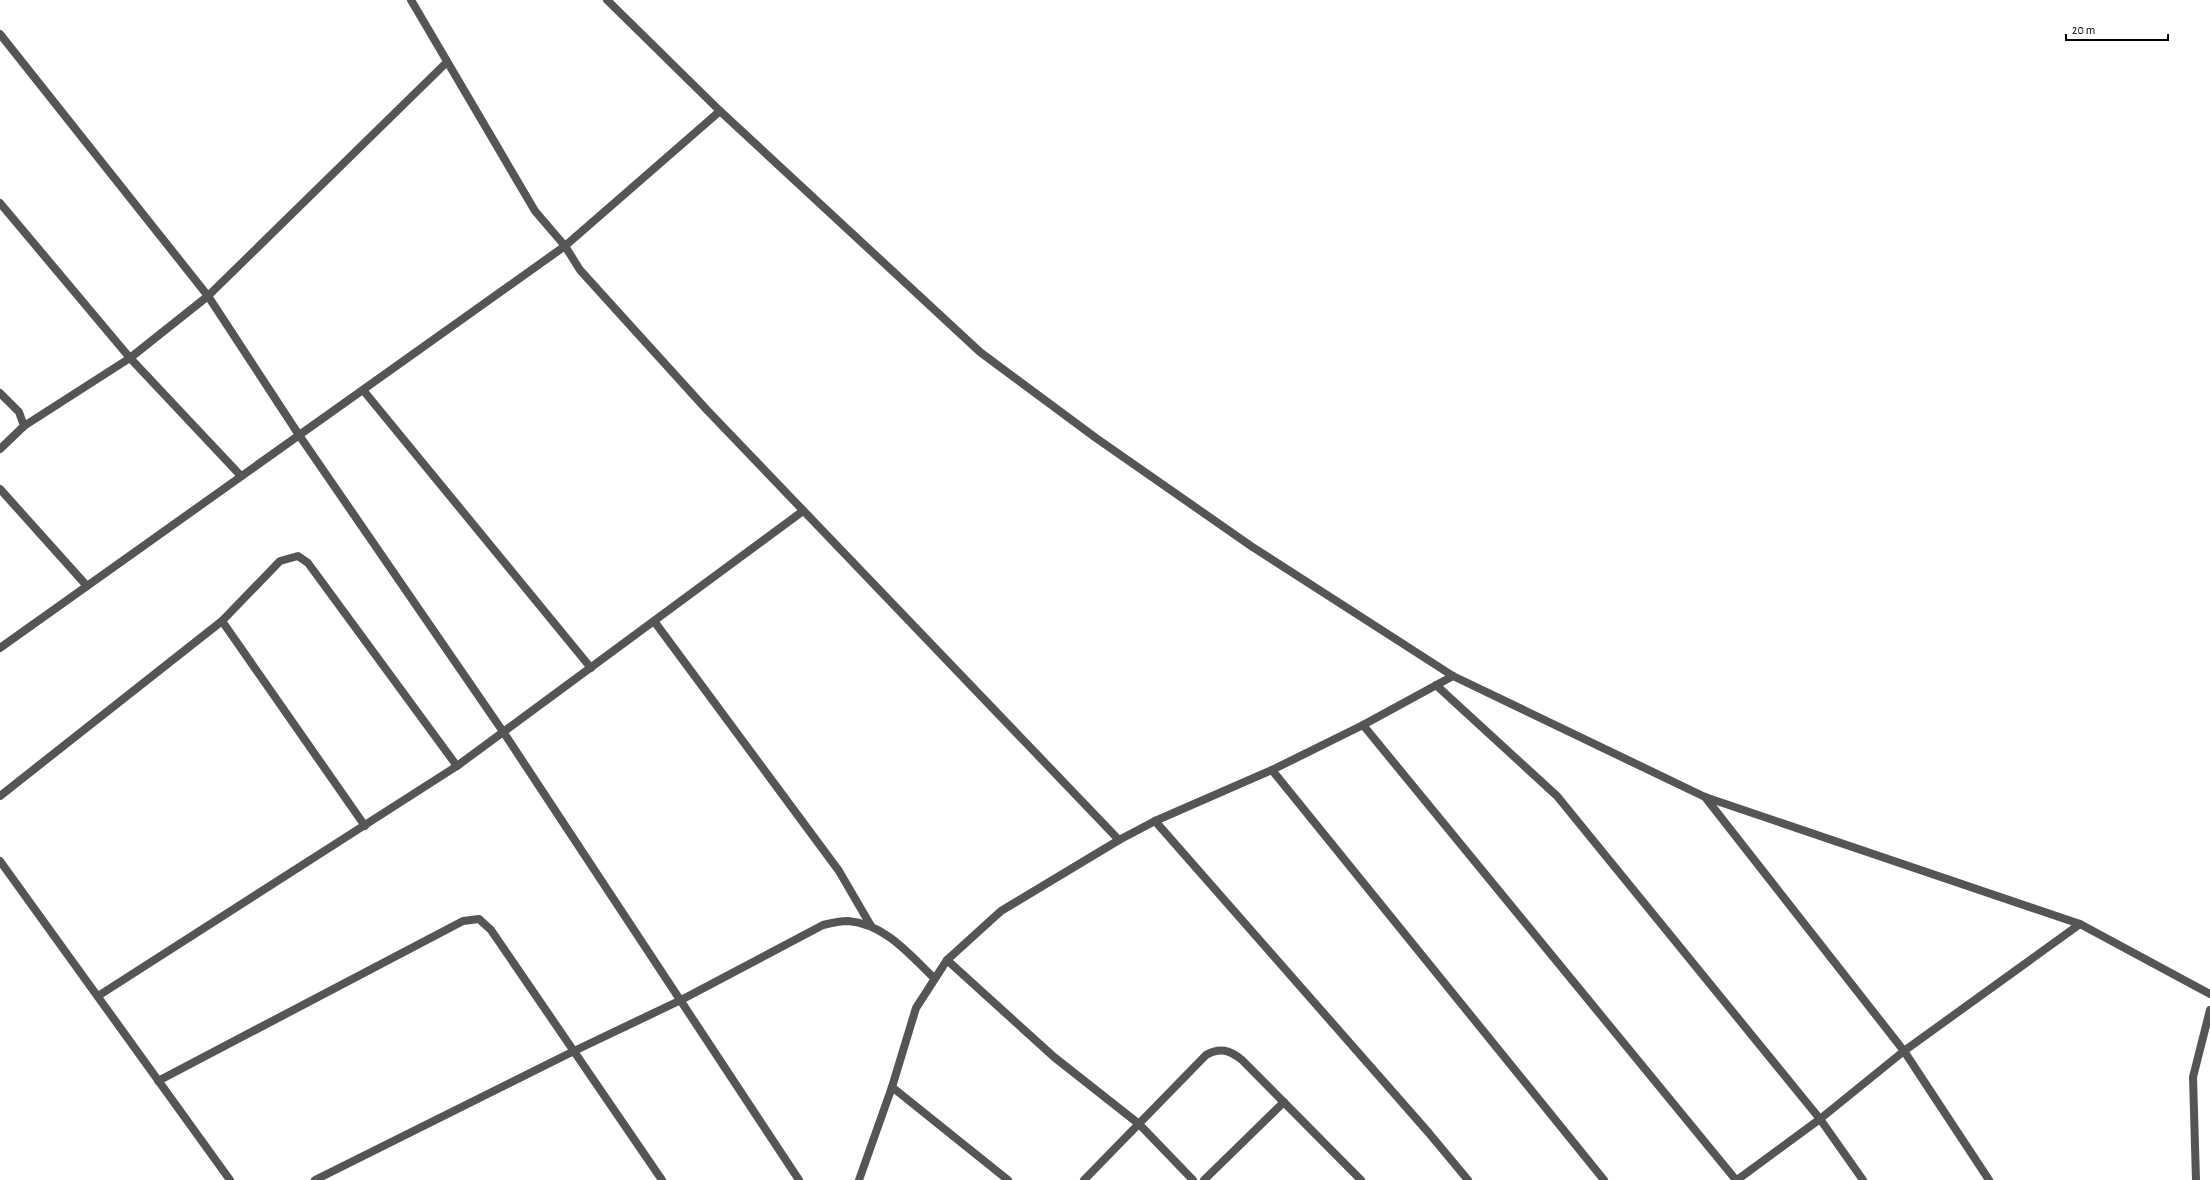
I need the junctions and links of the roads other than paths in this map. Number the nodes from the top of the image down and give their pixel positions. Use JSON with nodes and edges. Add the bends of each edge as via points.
{"nodes":[{"id":1,"x":412,"y":0,"type":"edge"},
{"id":2,"x":606,"y":0,"type":"edge"},
{"id":3,"x":0,"y":34,"type":"edge"},
{"id":4,"x":447,"y":62,"type":"junction"},
{"id":5,"x":720,"y":111,"type":"junction"},
{"id":6,"x":0,"y":203,"type":"edge"},
{"id":7,"x":565,"y":246,"type":"junction"},
{"id":8,"x":208,"y":296,"type":"junction"},
{"id":9,"x":130,"y":358,"type":"junction"},
{"id":10,"x":363,"y":390,"type":"junction"},
{"id":11,"x":0,"y":392,"type":"edge"},
{"id":12,"x":24,"y":426,"type":"junction"},
{"id":13,"x":299,"y":435,"type":"junction"},
{"id":14,"x":0,"y":449,"type":"edge"},
{"id":15,"x":241,"y":476,"type":"junction"},
{"id":16,"x":0,"y":489,"type":"edge"},
{"id":17,"x":803,"y":510,"type":"junction"},
{"id":18,"x":87,"y":586,"type":"junction"},
{"id":19,"x":654,"y":621,"type":"junction"},
{"id":20,"x":222,"y":622,"type":"junction"},
{"id":21,"x":0,"y":648,"type":"edge"},
{"id":22,"x":591,"y":668,"type":"junction"},
{"id":23,"x":1453,"y":676,"type":"junction"},
{"id":24,"x":1436,"y":685,"type":"junction"},
{"id":25,"x":1363,"y":725,"type":"junction"},
{"id":26,"x":504,"y":733,"type":"junction"},
{"id":27,"x":457,"y":766,"type":"junction"},
{"id":28,"x":1272,"y":770,"type":"junction"},
{"id":29,"x":0,"y":796,"type":"edge"},
{"id":30,"x":1705,"y":797,"type":"junction"},
{"id":31,"x":1155,"y":822,"type":"junction"},
{"id":32,"x":365,"y":826,"type":"junction"},
{"id":33,"x":1120,"y":840,"type":"junction"},
{"id":34,"x":0,"y":861,"type":"edge"},
{"id":35,"x":2080,"y":924,"type":"junction"},
{"id":36,"x":871,"y":926,"type":"junction"},
{"id":37,"x":947,"y":960,"type":"junction"},
{"id":38,"x":934,"y":978,"type":"junction"},
{"id":39,"x":2210,"y":994,"type":"edge"},
{"id":40,"x":98,"y":996,"type":"junction"},
{"id":41,"x":682,"y":1000,"type":"junction"},
{"id":42,"x":2210,"y":1010,"type":"edge"},
{"id":43,"x":1904,"y":1051,"type":"junction"},
{"id":44,"x":572,"y":1052,"type":"junction"},
{"id":45,"x":158,"y":1081,"type":"junction"},
{"id":46,"x":892,"y":1087,"type":"junction"},
{"id":47,"x":1284,"y":1102,"type":"junction"},
{"id":48,"x":1820,"y":1118,"type":"junction"},
{"id":49,"x":1138,"y":1124,"type":"junction"},
{"id":50,"x":230,"y":1180,"type":"edge"},
{"id":51,"x":315,"y":1180,"type":"edge"},
{"id":52,"x":662,"y":1180,"type":"edge"},
{"id":53,"x":799,"y":1180,"type":"edge"},
{"id":54,"x":860,"y":1180,"type":"edge"},
{"id":55,"x":1008,"y":1180,"type":"edge"},
{"id":56,"x":1084,"y":1180,"type":"edge"},
{"id":57,"x":1193,"y":1180,"type":"edge"},
{"id":58,"x":1204,"y":1180,"type":"edge"},
{"id":59,"x":1361,"y":1180,"type":"edge"},
{"id":60,"x":1468,"y":1180,"type":"edge"},
{"id":61,"x":1604,"y":1180,"type":"edge"},
{"id":62,"x":1737,"y":1180,"type":"edge"},
{"id":63,"x":1863,"y":1180,"type":"edge"},
{"id":64,"x":1989,"y":1180,"type":"edge"},
{"id":65,"x":2196,"y":1180,"type":"edge"}],
"edges":[{"from":1,"to":4,"type":"street"},
{"from":2,"to":5,"type":"street"},
{"from":3,"to":8,"type":"street"},
{"from":4,"to":7,"type":"street","via":[[535,211]]},
{"from":4,"to":8,"type":"street"},
{"from":5,"to":7,"type":"street"},
{"from":5,"to":23,"type":"street","via":[[980,352],[1096,438],[1251,546]]},
{"from":6,"to":9,"type":"street"},
{"from":7,"to":10,"type":"street"},
{"from":7,"to":17,"type":"street","via":[[585,276],[706,410]]},
{"from":8,"to":9,"type":"street"},
{"from":8,"to":13,"type":"street"},
{"from":9,"to":12,"type":"street"},
{"from":9,"to":15,"type":"street"},
{"from":10,"to":13,"type":"street"},
{"from":10,"to":22,"type":"street"},
{"from":11,"to":12,"type":"street","via":[[19,412]]},
{"from":12,"to":14,"type":"street"},
{"from":13,"to":15,"type":"street"},
{"from":13,"to":26,"type":"street"},
{"from":15,"to":18,"type":"street"},
{"from":16,"to":18,"type":"street"},
{"from":17,"to":19,"type":"street"},
{"from":17,"to":33,"type":"street"},
{"from":18,"to":21,"type":"street"},
{"from":19,"to":22,"type":"street"},
{"from":19,"to":36,"type":"street","via":[[840,871]]},
{"from":20,"to":27,"type":"street","via":[[280,562],[298,556],[308,563]]},
{"from":20,"to":29,"type":"street"},
{"from":20,"to":32,"type":"street"},
{"from":22,"to":26,"type":"street"},
{"from":23,"to":24,"type":"street"},
{"from":23,"to":30,"type":"street"},
{"from":24,"to":25,"type":"street"},
{"from":24,"to":48,"type":"street","via":[[1557,796]]},
{"from":25,"to":28,"type":"street"},
{"from":25,"to":62,"type":"street"},
{"from":26,"to":27,"type":"street"},
{"from":26,"to":41,"type":"street"},
{"from":27,"to":32,"type":"street"},
{"from":28,"to":31,"type":"street"},
{"from":28,"to":61,"type":"street"},
{"from":30,"to":35,"type":"street"},
{"from":30,"to":43,"type":"street"},
{"from":31,"to":33,"type":"street"},
{"from":31,"to":60,"type":"street"},
{"from":32,"to":40,"type":"street"},
{"from":33,"to":37,"type":"street","via":[[1001,911]]},
{"from":34,"to":40,"type":"street"},
{"from":35,"to":39,"type":"street"},
{"from":35,"to":43,"type":"street"},
{"from":36,"to":38,"type":"street","via":[[885,932]]},
{"from":36,"to":41,"type":"street","via":[[847,921],[823,925]]},
{"from":37,"to":38,"type":"street"},
{"from":37,"to":49,"type":"street","via":[[1054,1057]]},
{"from":38,"to":46,"type":"street","via":[[916,1008]]},
{"from":40,"to":45,"type":"street"},
{"from":41,"to":44,"type":"street"},
{"from":41,"to":53,"type":"street"},
{"from":42,"to":65,"type":"street","via":[[2193,1077]]},
{"from":43,"to":48,"type":"street"},
{"from":43,"to":64,"type":"street"},
{"from":44,"to":45,"type":"street","via":[[491,930],[478,919],[463,921]]},
{"from":44,"to":51,"type":"street"},
{"from":44,"to":52,"type":"street"},
{"from":45,"to":50,"type":"street"},
{"from":46,"to":54,"type":"street"},
{"from":46,"to":55,"type":"street"},
{"from":47,"to":49,"type":"street","via":[[1234,1054],[1225,1050],[1214,1051],[1206,1055]]},
{"from":47,"to":58,"type":"street"},
{"from":47,"to":59,"type":"street"},
{"from":48,"to":62,"type":"street"},
{"from":48,"to":63,"type":"street"},
{"from":49,"to":56,"type":"street"},
{"from":49,"to":57,"type":"street"}]}
